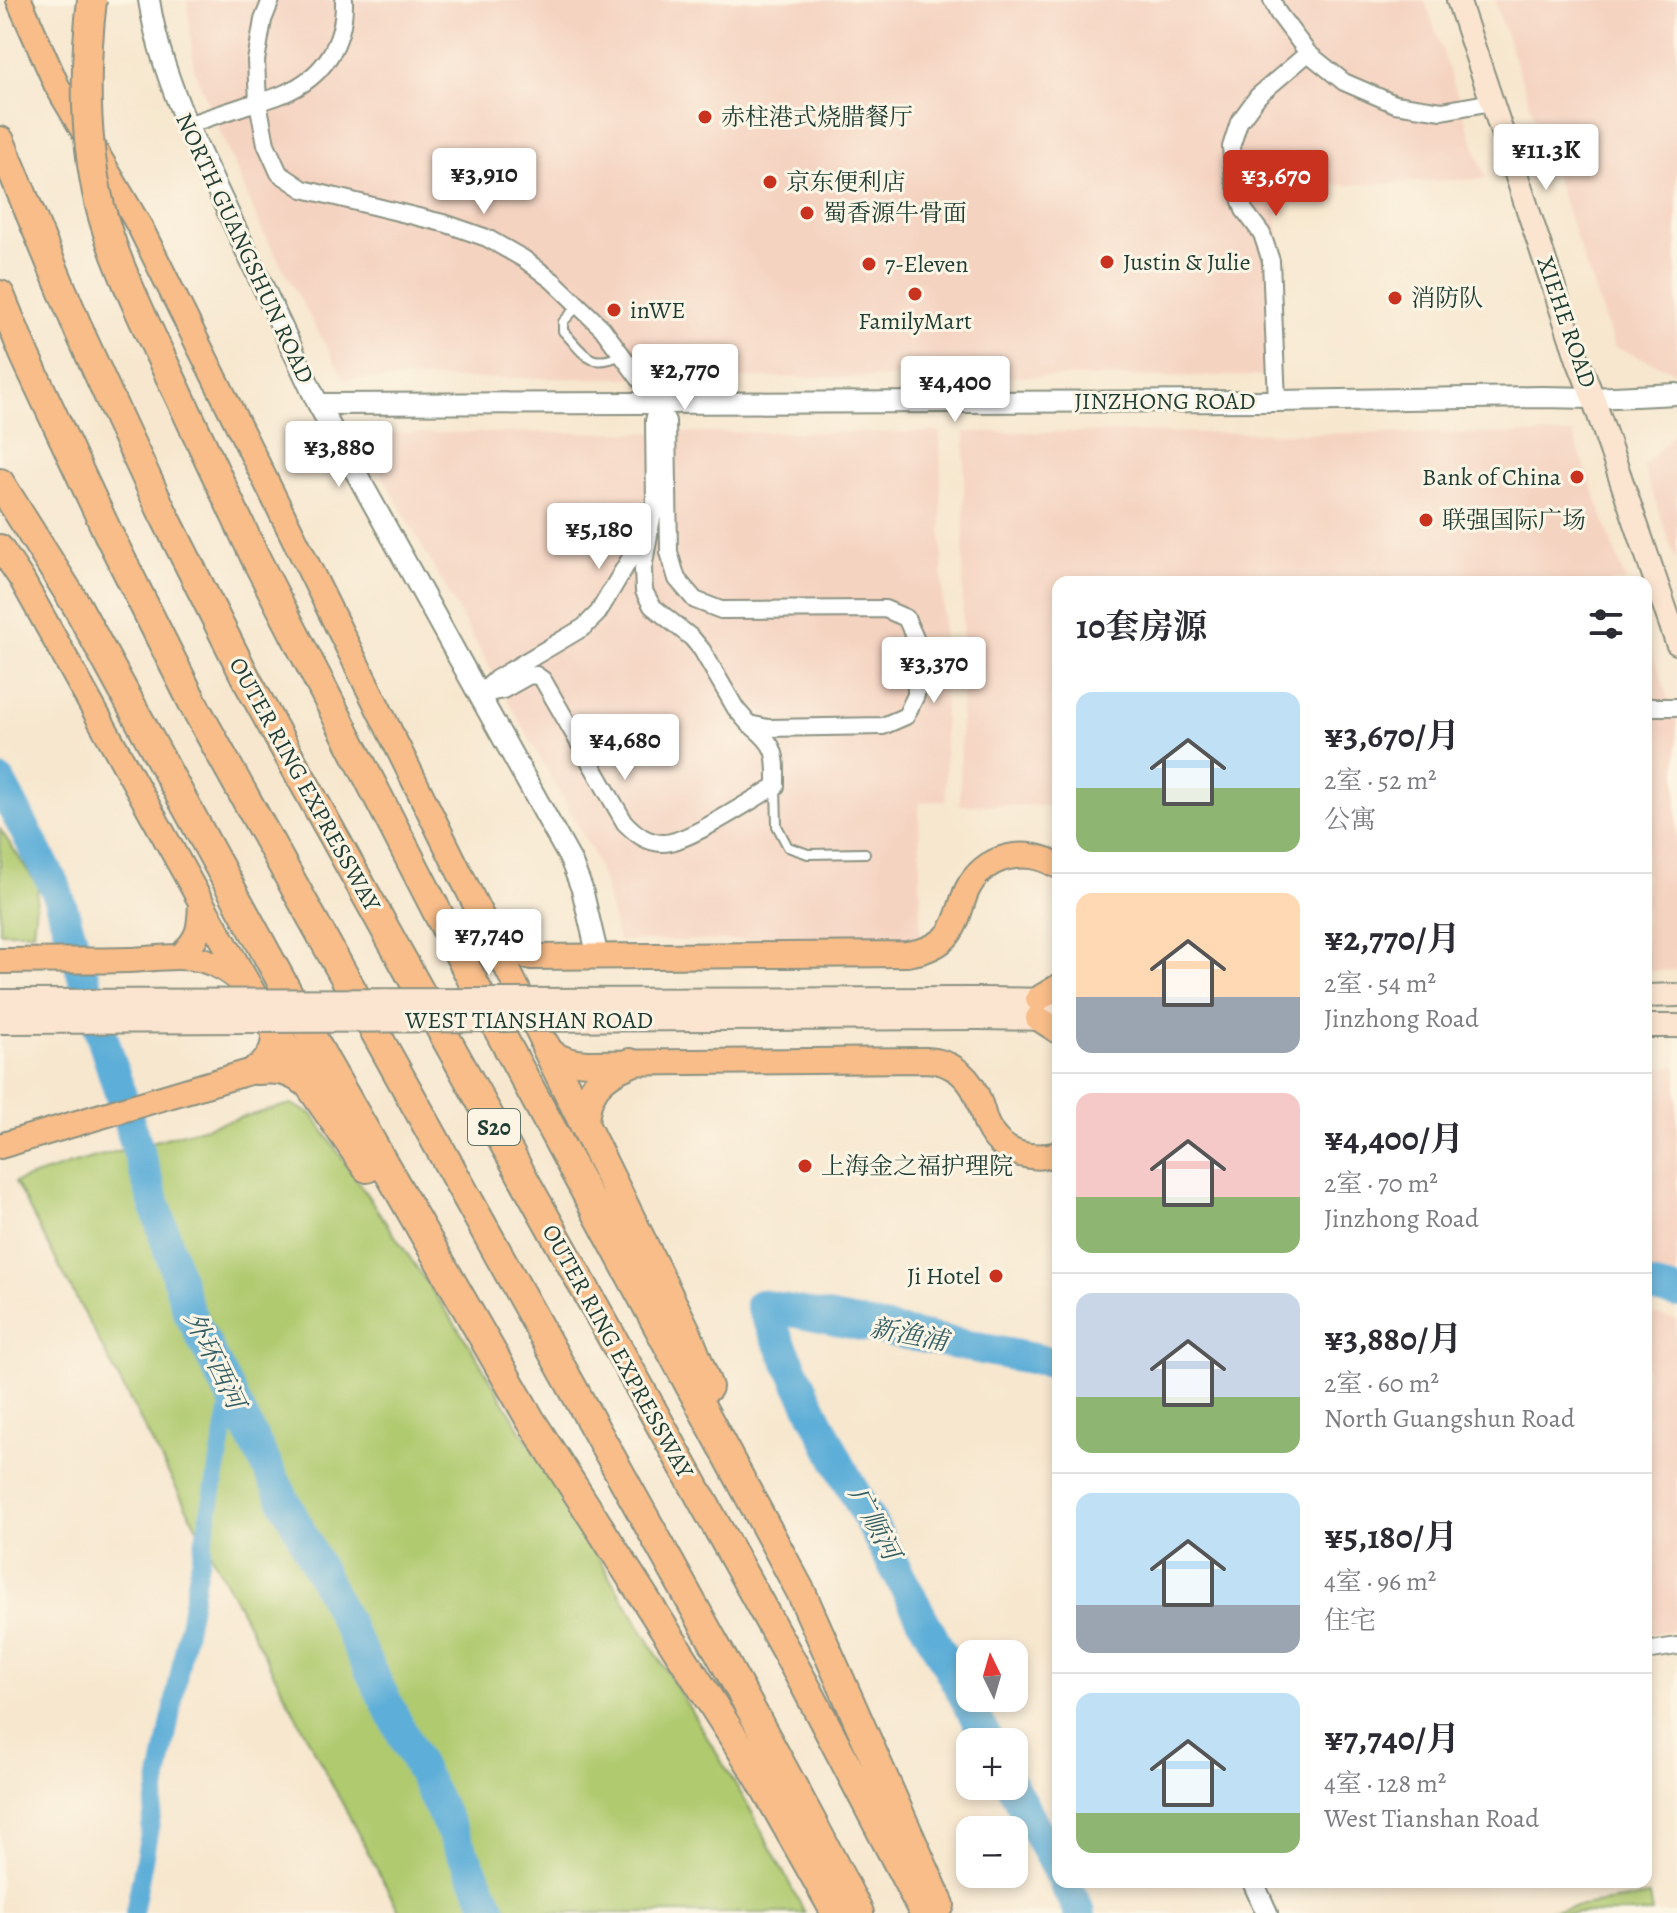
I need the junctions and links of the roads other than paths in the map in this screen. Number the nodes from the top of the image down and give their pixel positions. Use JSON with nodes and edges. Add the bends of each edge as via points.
{"nodes":[{"id":1,"x":19,"y":0,"type":"edge"},
{"id":2,"x":92,"y":0,"type":"edge"},
{"id":3,"x":149,"y":0,"type":"edge"},
{"id":4,"x":271,"y":0,"type":"edge"},
{"id":5,"x":344,"y":0,"type":"edge"},
{"id":6,"x":1272,"y":0,"type":"edge"},
{"id":7,"x":1458,"y":0,"type":"edge"},
{"id":8,"x":1308,"y":53,"type":"junction"},
{"id":9,"x":258,"y":102,"type":"junction"},
{"id":10,"x":1492,"y":102,"type":"junction"},
{"id":11,"x":187,"y":125,"type":"junction"},
{"id":12,"x":0,"y":141,"type":"edge"},
{"id":13,"x":0,"y":295,"type":"edge"},
{"id":14,"x":579,"y":305,"type":"junction"},
{"id":15,"x":621,"y":355,"type":"junction"},
{"id":16,"x":1677,"y":394,"type":"edge"},
{"id":17,"x":1593,"y":398,"type":"junction"},
{"id":18,"x":1277,"y":401,"type":"junction"},
{"id":19,"x":318,"y":404,"type":"junction"},
{"id":20,"x":658,"y":404,"type":"junction"},
{"id":21,"x":0,"y":483,"type":"edge"},
{"id":22,"x":651,"y":523,"type":"junction"},
{"id":23,"x":0,"y":547,"type":"edge"},
{"id":24,"x":1677,"y":643,"type":"edge"},
{"id":25,"x":479,"y":695,"type":"junction"},
{"id":26,"x":1652,"y":707,"type":"edge"},
{"id":27,"x":1677,"y":707,"type":"edge"},
{"id":28,"x":749,"y":724,"type":"junction"},
{"id":29,"x":776,"y":786,"type":"junction"},
{"id":30,"x":865,"y":853,"type":"dead end"},
{"id":31,"x":1052,"y":863,"type":"edge"},
{"id":32,"x":201,"y":902,"type":"junction"},
{"id":33,"x":490,"y":935,"type":"junction"},
{"id":34,"x":180,"y":957,"type":"junction"},
{"id":35,"x":532,"y":957,"type":"junction"},
{"id":36,"x":598,"y":957,"type":"junction"},
{"id":37,"x":0,"y":961,"type":"edge"},
{"id":38,"x":512,"y":979,"type":"junction"},
{"id":39,"x":253,"y":992,"type":"junction"},
{"id":40,"x":1677,"y":995,"type":"edge"},
{"id":41,"x":1652,"y":996,"type":"edge"},
{"id":42,"x":0,"y":1001,"type":"edge"},
{"id":43,"x":979,"y":1009,"type":"junction"},
{"id":44,"x":1051,"y":1009,"type":"edge"},
{"id":45,"x":0,"y":1022,"type":"edge"},
{"id":46,"x":1652,"y":1026,"type":"edge"},
{"id":47,"x":1677,"y":1026,"type":"edge"},
{"id":48,"x":274,"y":1029,"type":"junction"},
{"id":49,"x":545,"y":1045,"type":"junction"},
{"id":50,"x":630,"y":1063,"type":"junction"},
{"id":51,"x":256,"y":1070,"type":"junction"},
{"id":52,"x":308,"y":1083,"type":"junction"},
{"id":53,"x":584,"y":1125,"type":"junction"},
{"id":54,"x":0,"y":1146,"type":"edge"},
{"id":55,"x":1052,"y":1155,"type":"edge"},
{"id":56,"x":449,"y":1279,"type":"junction"},
{"id":57,"x":735,"y":1468,"type":"junction"},
{"id":58,"x":1677,"y":1646,"type":"edge"},
{"id":59,"x":1652,"y":1650,"type":"edge"},
{"id":60,"x":1256,"y":1888,"type":"edge"},
{"id":61,"x":1267,"y":1912,"type":"edge"},
{"id":62,"x":836,"y":1913,"type":"edge"},
{"id":63,"x":859,"y":1913,"type":"edge"},
{"id":64,"x":924,"y":1913,"type":"edge"},
{"id":65,"x":943,"y":1913,"type":"edge"},
{"id":66,"x":1275,"y":1913,"type":"edge"}],
"edges":[{"from":1,"to":33,"type":"main road","via":[[57,86],[140,227]]},
{"from":2,"to":57,"type":"highway","bridge":true,"via":[[87,63],[94,175],[128,284],[255,557],[484,1003]]},
{"from":3,"to":11,"type":"street","name":"NORTH GUANGSHUN ROAD","via":[[154,32]]},
{"from":4,"to":9,"type":"street","via":[[256,61]]},
{"from":5,"to":9,"type":"street","via":[[331,57],[312,77]]},
{"from":6,"to":8,"type":"street"},
{"from":7,"to":10,"type":"main road","name":"XIEHE ROAD"},
{"from":8,"to":10,"type":"street","via":[[1344,82],[1395,104],[1442,111]]},
{"from":8,"to":18,"type":"street","via":[[1258,96],[1239,122],[1231,147],[1244,210],[1262,234],[1271,261]]},
{"from":9,"to":11,"type":"street"},
{"from":9,"to":14,"type":"street","via":[[266,144],[279,173],[303,189],[487,238],[524,259]]},
{"from":10,"to":17,"type":"main road","name":"XIEHE ROAD"},
{"from":11,"to":19,"type":"street","name":"NORTH GUANGSHUN ROAD"},
{"from":12,"to":64,"type":"highway","name":"OUTER RING EXPRESSWAY","number":"S20","via":[[80,333],[248,682],[807,1689]]},
{"from":13,"to":63,"type":"highway","number":"S20","via":[[196,709]]},
{"from":14,"to":15,"type":"street"},
{"from":14,"to":15,"type":"lane","via":[[563,322],[563,331],[597,362]]},
{"from":15,"to":20,"type":"street"},
{"from":16,"to":17,"type":"street","name":"JINZHONG ROAD"},
{"from":17,"to":18,"type":"street","name":"JINZHONG ROAD"},
{"from":17,"to":24,"type":"main road","name":"XIEHE ROAD"},
{"from":18,"to":20,"type":"street","name":"JINZHONG ROAD"},
{"from":19,"to":20,"type":"street","name":"JINZHONG ROAD"},
{"from":19,"to":25,"type":"street","name":"NORTH GUANGSHUN ROAD"},
{"from":20,"to":22,"type":"street"},
{"from":20,"to":28,"type":"street","via":[[667,421],[669,552],[677,579],[695,600],[721,610],[885,609],[906,618],[915,638],[916,695],[906,716],[883,726]]},
{"from":21,"to":56,"type":"highway","via":[[77,606]]},
{"from":22,"to":25,"type":"street","via":[[598,613]]},
{"from":22,"to":28,"type":"street","via":[[644,591],[652,606],[702,650]]},
{"from":23,"to":32,"type":"main road"},
{"from":25,"to":29,"type":"street","via":[[503,690],[528,676],[543,680],[625,823],[640,838],[664,843],[688,837]]},
{"from":25,"to":36,"type":"street","name":"NORTH GUANGSHUN ROAD","via":[[571,861]]},
{"from":26,"to":27,"type":"street"},
{"from":28,"to":29,"type":"street","via":[[768,739],[776,755]]},
{"from":29,"to":30,"type":"lane","via":[[777,826],[788,847],[808,854]]},
{"from":31,"to":36,"type":"main road","via":[[1026,854],[995,863],[970,885],[948,935],[913,953]]},
{"from":32,"to":34,"type":"main road","via":[[194,943]]},
{"from":32,"to":39,"type":"main road"},
{"from":33,"to":35,"type":"main road","via":[[513,952]]},
{"from":33,"to":38,"type":"main road"},
{"from":34,"to":37,"type":"main road"},
{"from":34,"to":39,"type":"main road","via":[[219,966]]},
{"from":35,"to":36,"type":"main road"},
{"from":35,"to":38,"type":"main road","via":[[516,963]]},
{"from":38,"to":49,"type":"main road"},
{"from":39,"to":48,"type":"main road"},
{"from":40,"to":41,"type":"main road"},
{"from":42,"to":43,"type":"main road","name":"WEST TIANSHAN ROAD","bridge":true},
{"from":43,"to":44,"type":"main road","name":"WEST TIANSHAN ROAD"},
{"from":43,"to":45,"type":"main road","name":"WEST TIANSHAN ROAD","bridge":true},
{"from":46,"to":47,"type":"main road"},
{"from":48,"to":51,"type":"main road","via":[[275,1044]]},
{"from":48,"to":52,"type":"highway"},
{"from":49,"to":50,"type":"main road","via":[[567,1060]]},
{"from":49,"to":53,"type":"highway"},
{"from":50,"to":53,"type":"highway","via":[[593,1090]]},
{"from":50,"to":55,"type":"main road","via":[[940,1061],[968,1080],[988,1128],[1003,1146],[1026,1156]]},
{"from":51,"to":52,"type":"highway","via":[[291,1072]]},
{"from":51,"to":54,"type":"main road"},
{"from":52,"to":56,"type":"highway"},
{"from":53,"to":57,"type":"highway","via":[[686,1331]]},
{"from":56,"to":62,"type":"highway","via":[[530,1419],[759,1777]]},
{"from":57,"to":65,"type":"highway","via":[[801,1592]]},
{"from":58,"to":59,"type":"street"},
{"from":60,"to":61,"type":"street"},
{"from":61,"to":66,"type":"lane"}]}
